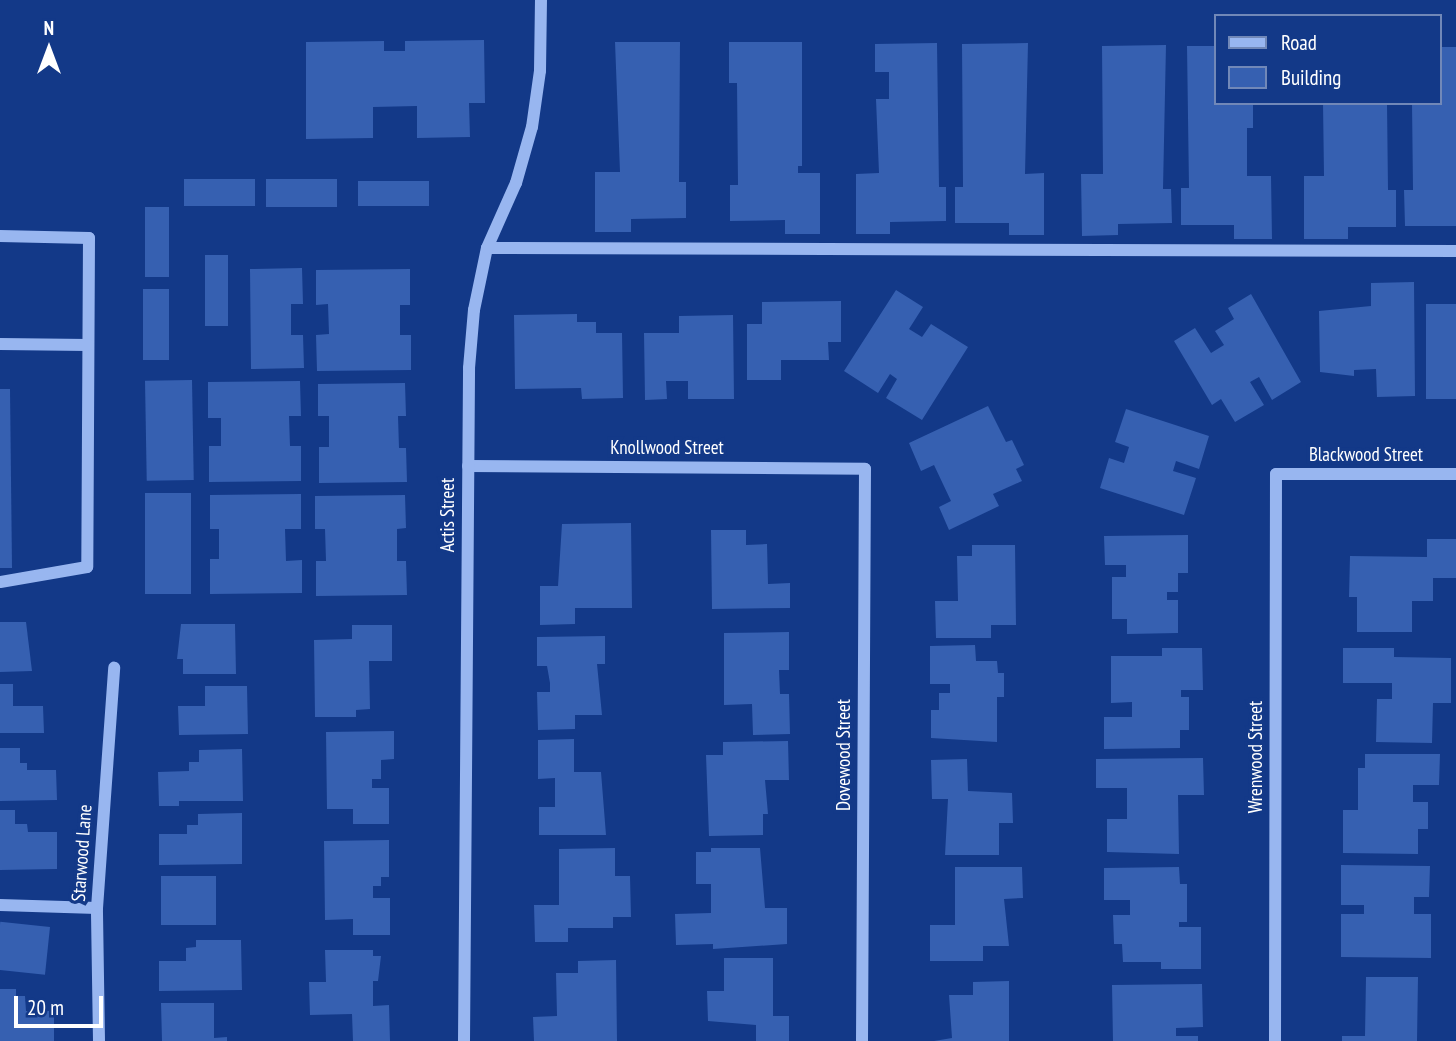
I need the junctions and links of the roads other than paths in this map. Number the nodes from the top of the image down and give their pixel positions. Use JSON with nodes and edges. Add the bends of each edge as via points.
{"nodes":[{"id":1,"x":541,"y":0,"type":"edge"},
{"id":2,"x":0,"y":236,"type":"edge"},
{"id":3,"x":488,"y":248,"type":"junction"},
{"id":4,"x":1456,"y":251,"type":"edge"},
{"id":5,"x":0,"y":344,"type":"edge"},
{"id":6,"x":88,"y":345,"type":"junction"},
{"id":7,"x":468,"y":466,"type":"junction"},
{"id":8,"x":865,"y":469,"type":"joint"},
{"id":9,"x":1276,"y":474,"type":"joint"},
{"id":10,"x":1456,"y":474,"type":"edge"},
{"id":11,"x":0,"y":582,"type":"edge"},
{"id":12,"x":114,"y":668,"type":"dead end"},
{"id":13,"x":0,"y":905,"type":"edge"},
{"id":14,"x":97,"y":908,"type":"junction"},
{"id":15,"x":99,"y":1041,"type":"edge"},
{"id":16,"x":464,"y":1041,"type":"edge"},
{"id":17,"x":862,"y":1041,"type":"edge"},
{"id":18,"x":1275,"y":1041,"type":"edge"}],
"edges":[{"from":1,"to":3,"type":"street","name":"Actis Street","via":[[540,71],[532,127],[516,183]]},
{"from":2,"to":6,"type":"street","via":[[89,238]]},
{"from":3,"to":4,"type":"street"},
{"from":3,"to":7,"type":"street","name":"Actis Street","via":[[474,310]]},
{"from":5,"to":6,"type":"street"},
{"from":6,"to":11,"type":"street","via":[[87,567]]},
{"from":7,"to":8,"type":"street","name":"Knollwood Street"},
{"from":7,"to":16,"type":"street","name":"Actis Street"},
{"from":8,"to":17,"type":"street","name":"Dovewood Street"},
{"from":9,"to":10,"type":"street","name":"Blackwood Street"},
{"from":9,"to":18,"type":"street","name":"Wrenwood Street"},
{"from":12,"to":14,"type":"street","name":"Starwood Lane"},
{"from":13,"to":14,"type":"street"},
{"from":14,"to":15,"type":"street","name":"Starwood Lane"}]}
